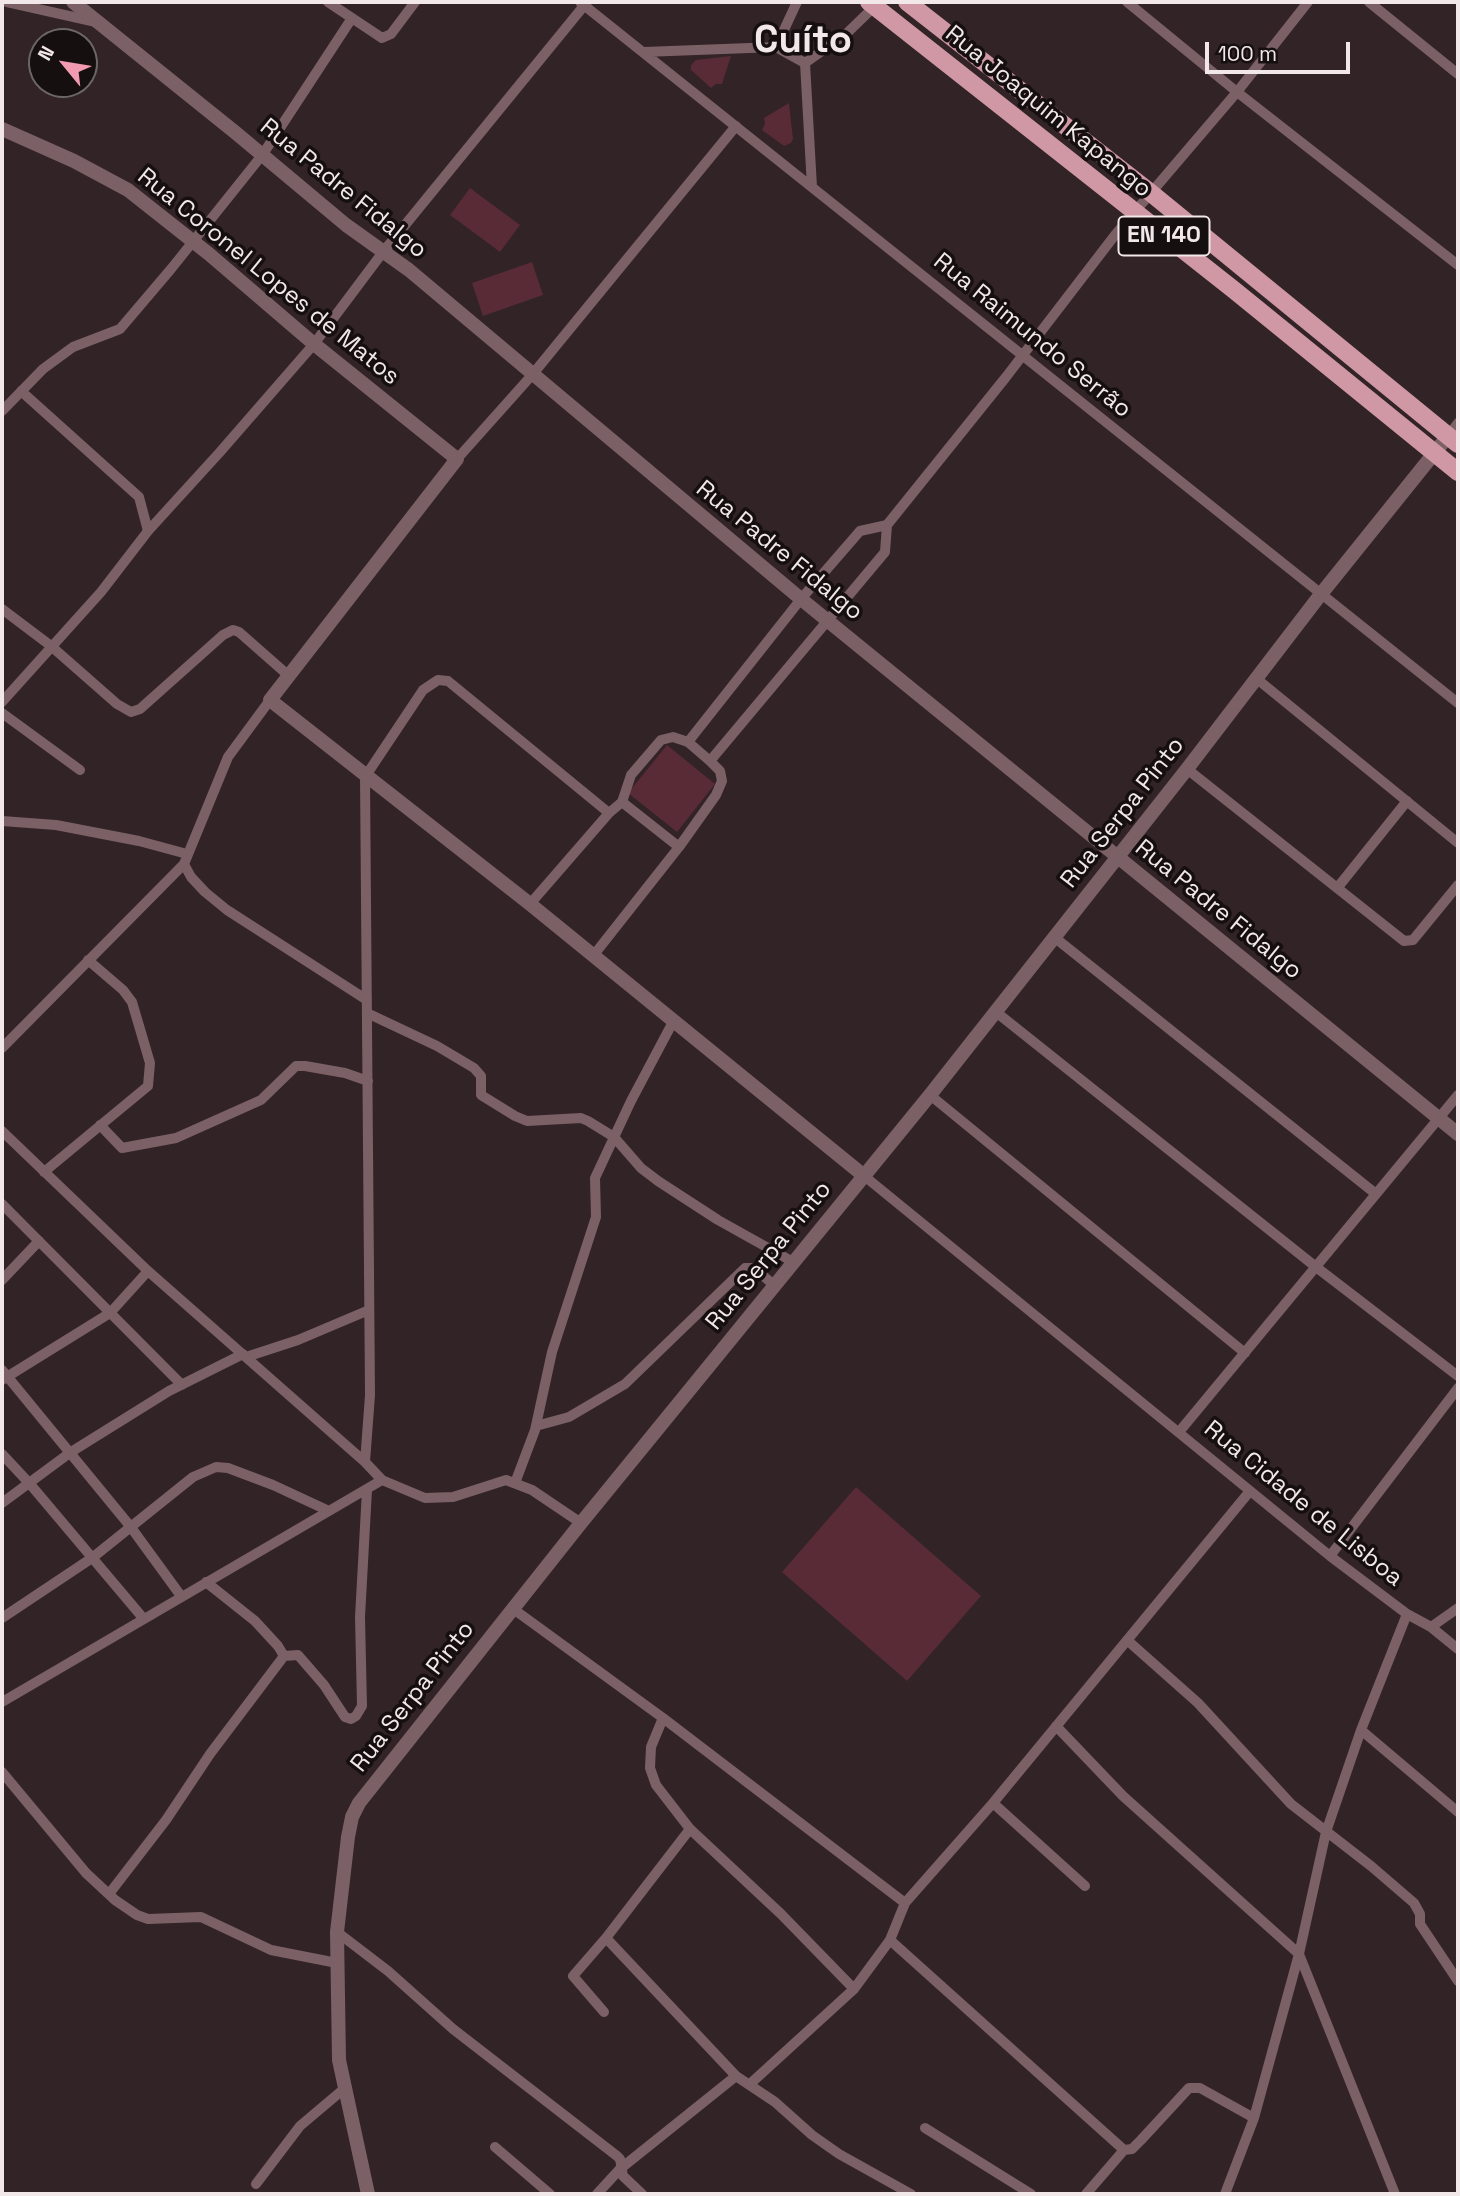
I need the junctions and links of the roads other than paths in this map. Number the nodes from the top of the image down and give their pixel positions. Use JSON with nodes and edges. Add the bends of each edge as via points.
{"nodes":[{"id":1,"x":7,"y":2,"type":"edge"},
{"id":2,"x":73,"y":2,"type":"edge"},
{"id":3,"x":328,"y":2,"type":"edge"},
{"id":4,"x":415,"y":2,"type":"edge"},
{"id":5,"x":797,"y":2,"type":"edge"},
{"id":6,"x":906,"y":2,"type":"edge"},
{"id":7,"x":1128,"y":2,"type":"edge"},
{"id":8,"x":1308,"y":2,"type":"edge"},
{"id":9,"x":1369,"y":2,"type":"edge"},
{"id":10,"x":584,"y":3,"type":"edge"},
{"id":11,"x":874,"y":3,"type":"edge"},
{"id":12,"x":352,"y":19,"type":"junction"},
{"id":13,"x":99,"y":22,"type":"junction"},
{"id":14,"x":776,"y":47,"type":"junction"},
{"id":15,"x":644,"y":52,"type":"junction"},
{"id":16,"x":805,"y":63,"type":"junction"},
{"id":17,"x":1458,"y":74,"type":"edge"},
{"id":18,"x":1018,"y":88,"type":"junction"},
{"id":19,"x":1237,"y":92,"type":"junction"},
{"id":20,"x":1003,"y":106,"type":"junction"},
{"id":21,"x":736,"y":126,"type":"junction"},
{"id":22,"x":2,"y":129,"type":"edge"},
{"id":23,"x":262,"y":154,"type":"junction"},
{"id":24,"x":812,"y":187,"type":"junction"},
{"id":25,"x":1151,"y":193,"type":"junction"},
{"id":26,"x":1134,"y":213,"type":"junction"},
{"id":27,"x":192,"y":241,"type":"junction"},
{"id":28,"x":383,"y":252,"type":"junction"},
{"id":29,"x":1458,"y":265,"type":"edge"},
{"id":30,"x":1248,"y":273,"type":"junction"},
{"id":31,"x":1234,"y":290,"type":"junction"},
{"id":32,"x":313,"y":344,"type":"junction"},
{"id":33,"x":1346,"y":353,"type":"junction"},
{"id":34,"x":1022,"y":356,"type":"junction"},
{"id":35,"x":1332,"y":370,"type":"junction"},
{"id":36,"x":532,"y":375,"type":"junction"},
{"id":37,"x":21,"y":391,"type":"junction"},
{"id":38,"x":2,"y":411,"type":"edge"},
{"id":39,"x":1455,"y":434,"type":"edge"},
{"id":40,"x":1435,"y":452,"type":"junction"},
{"id":41,"x":457,"y":459,"type":"junction"},
{"id":42,"x":1458,"y":472,"type":"edge"},
{"id":43,"x":887,"y":526,"type":"junction"},
{"id":44,"x":148,"y":531,"type":"junction"},
{"id":45,"x":1321,"y":594,"type":"junction"},
{"id":46,"x":802,"y":599,"type":"junction"},
{"id":47,"x":2,"y":609,"type":"edge"},
{"id":48,"x":828,"y":621,"type":"junction"},
{"id":49,"x":51,"y":646,"type":"junction"},
{"id":50,"x":289,"y":676,"type":"junction"},
{"id":51,"x":1257,"y":679,"type":"junction"},
{"id":52,"x":270,"y":700,"type":"junction"},
{"id":53,"x":2,"y":702,"type":"edge"},
{"id":54,"x":1458,"y":702,"type":"edge"},
{"id":55,"x":2,"y":713,"type":"edge"},
{"id":56,"x":688,"y":742,"type":"junction"},
{"id":57,"x":710,"y":761,"type":"junction"},
{"id":58,"x":1187,"y":769,"type":"junction"},
{"id":59,"x":80,"y":770,"type":"dead end"},
{"id":60,"x":365,"y":777,"type":"junction"},
{"id":61,"x":1407,"y":801,"type":"junction"},
{"id":62,"x":622,"y":802,"type":"junction"},
{"id":63,"x":609,"y":813,"type":"junction"},
{"id":64,"x":2,"y":821,"type":"edge"},
{"id":65,"x":1458,"y":842,"type":"edge"},
{"id":66,"x":679,"y":847,"type":"junction"},
{"id":67,"x":1117,"y":857,"type":"junction"},
{"id":68,"x":185,"y":859,"type":"junction"},
{"id":69,"x":1458,"y":885,"type":"edge"},
{"id":70,"x":1338,"y":887,"type":"junction"},
{"id":71,"x":530,"y":904,"type":"junction"},
{"id":72,"x":1054,"y":937,"type":"junction"},
{"id":73,"x":593,"y":956,"type":"junction"},
{"id":74,"x":88,"y":960,"type":"junction"},
{"id":75,"x":367,"y":1000,"type":"junction"},
{"id":76,"x":996,"y":1012,"type":"junction"},
{"id":77,"x":367,"y":1013,"type":"junction"},
{"id":78,"x":674,"y":1020,"type":"junction"},
{"id":79,"x":2,"y":1048,"type":"edge"},
{"id":80,"x":368,"y":1082,"type":"junction"},
{"id":81,"x":930,"y":1095,"type":"junction"},
{"id":82,"x":1458,"y":1095,"type":"edge"},
{"id":83,"x":1440,"y":1118,"type":"junction"},
{"id":84,"x":100,"y":1125,"type":"junction"},
{"id":85,"x":2,"y":1131,"type":"edge"},
{"id":86,"x":1458,"y":1134,"type":"edge"},
{"id":87,"x":614,"y":1137,"type":"junction"},
{"id":88,"x":44,"y":1171,"type":"junction"},
{"id":89,"x":863,"y":1175,"type":"junction"},
{"id":90,"x":1376,"y":1194,"type":"junction"},
{"id":91,"x":2,"y":1204,"type":"edge"},
{"id":92,"x":39,"y":1241,"type":"junction"},
{"id":93,"x":795,"y":1263,"type":"junction"},
{"id":94,"x":1316,"y":1267,"type":"junction"},
{"id":95,"x":148,"y":1271,"type":"junction"},
{"id":96,"x":2,"y":1280,"type":"edge"},
{"id":97,"x":775,"y":1286,"type":"junction"},
{"id":98,"x":369,"y":1310,"type":"junction"},
{"id":99,"x":110,"y":1313,"type":"junction"},
{"id":100,"x":1245,"y":1353,"type":"junction"},
{"id":101,"x":244,"y":1355,"type":"junction"},
{"id":102,"x":4,"y":1375,"type":"edge"},
{"id":103,"x":1458,"y":1376,"type":"edge"},
{"id":104,"x":181,"y":1385,"type":"junction"},
{"id":105,"x":1458,"y":1388,"type":"edge"},
{"id":106,"x":536,"y":1426,"type":"junction"},
{"id":107,"x":1179,"y":1432,"type":"junction"},
{"id":108,"x":71,"y":1452,"type":"junction"},
{"id":109,"x":2,"y":1454,"type":"edge"},
{"id":110,"x":366,"y":1462,"type":"junction"},
{"id":111,"x":382,"y":1480,"type":"junction"},
{"id":112,"x":514,"y":1483,"type":"junction"},
{"id":113,"x":30,"y":1484,"type":"junction"},
{"id":114,"x":367,"y":1490,"type":"junction"},
{"id":115,"x":1250,"y":1491,"type":"junction"},
{"id":116,"x":2,"y":1503,"type":"edge"},
{"id":117,"x":330,"y":1511,"type":"junction"},
{"id":118,"x":581,"y":1522,"type":"junction"},
{"id":119,"x":130,"y":1526,"type":"junction"},
{"id":120,"x":1330,"y":1556,"type":"junction"},
{"id":121,"x":92,"y":1558,"type":"junction"},
{"id":122,"x":206,"y":1582,"type":"junction"},
{"id":123,"x":181,"y":1596,"type":"junction"},
{"id":124,"x":512,"y":1608,"type":"junction"},
{"id":125,"x":1458,"y":1608,"type":"edge"},
{"id":126,"x":1407,"y":1615,"type":"junction"},
{"id":127,"x":2,"y":1618,"type":"edge"},
{"id":128,"x":143,"y":1618,"type":"junction"},
{"id":129,"x":1431,"y":1627,"type":"junction"},
{"id":130,"x":1127,"y":1640,"type":"junction"},
{"id":131,"x":1458,"y":1649,"type":"edge"},
{"id":132,"x":284,"y":1656,"type":"junction"},
{"id":133,"x":2,"y":1702,"type":"edge"},
{"id":134,"x":663,"y":1718,"type":"junction"},
{"id":135,"x":1056,"y":1726,"type":"junction"},
{"id":136,"x":1361,"y":1730,"type":"junction"},
{"id":137,"x":2,"y":1772,"type":"edge"},
{"id":138,"x":993,"y":1803,"type":"junction"},
{"id":139,"x":1458,"y":1812,"type":"edge"},
{"id":140,"x":690,"y":1829,"type":"junction"},
{"id":141,"x":1326,"y":1832,"type":"junction"},
{"id":142,"x":1085,"y":1886,"type":"dead end"},
{"id":143,"x":108,"y":1894,"type":"junction"},
{"id":144,"x":905,"y":1903,"type":"junction"},
{"id":145,"x":337,"y":1932,"type":"junction"},
{"id":146,"x":606,"y":1938,"type":"junction"},
{"id":147,"x":890,"y":1940,"type":"junction"},
{"id":148,"x":1298,"y":1954,"type":"junction"},
{"id":149,"x":337,"y":1963,"type":"junction"},
{"id":150,"x":1458,"y":1981,"type":"edge"},
{"id":151,"x":853,"y":1989,"type":"junction"},
{"id":152,"x":604,"y":2012,"type":"dead end"},
{"id":153,"x":736,"y":2076,"type":"junction"},
{"id":154,"x":750,"y":2084,"type":"junction"},
{"id":155,"x":345,"y":2088,"type":"junction"},
{"id":156,"x":1254,"y":2118,"type":"junction"},
{"id":157,"x":925,"y":2128,"type":"dead end"},
{"id":158,"x":495,"y":2147,"type":"dead end"},
{"id":159,"x":1124,"y":2150,"type":"junction"},
{"id":160,"x":621,"y":2169,"type":"junction"},
{"id":161,"x":256,"y":2184,"type":"dead end"},
{"id":162,"x":368,"y":2194,"type":"edge"},
{"id":163,"x":550,"y":2194,"type":"edge"},
{"id":164,"x":597,"y":2194,"type":"edge"},
{"id":165,"x":642,"y":2194,"type":"edge"},
{"id":166,"x":911,"y":2194,"type":"edge"},
{"id":167,"x":1031,"y":2194,"type":"edge"},
{"id":168,"x":1086,"y":2194,"type":"edge"},
{"id":169,"x":1225,"y":2194,"type":"edge"},
{"id":170,"x":1395,"y":2194,"type":"edge"}],
"edges":[{"from":1,"to":13,"type":"street"},
{"from":2,"to":13,"type":"street","name":"Rua Padre Fidalgo"},
{"from":3,"to":12,"type":"street"},
{"from":4,"to":12,"type":"street","via":[[386,38]]},
{"from":5,"to":14,"type":"street"},
{"from":6,"to":18,"type":"main road","name":"Rua Joaquim Kapango","number":"EN 140"},
{"from":7,"to":19,"type":"street"},
{"from":8,"to":19,"type":"street"},
{"from":9,"to":17,"type":"street"},
{"from":10,"to":15,"type":"street","name":"Rua Raimundo Serrão"},
{"from":10,"to":28,"type":"street"},
{"from":11,"to":16,"type":"street","via":[[846,34]]},
{"from":11,"to":20,"type":"main road","name":"Rua Joaquim Kapango","number":"EN 140"},
{"from":12,"to":23,"type":"street"},
{"from":13,"to":23,"type":"street","name":"Rua Padre Fidalgo"},
{"from":14,"to":15,"type":"street"},
{"from":14,"to":16,"type":"street"},
{"from":15,"to":21,"type":"street","name":"Rua Raimundo Serrão"},
{"from":16,"to":24,"type":"street"},
{"from":18,"to":20,"type":"main road"},
{"from":18,"to":25,"type":"main road","name":"Rua Joaquim Kapango","number":"EN 140"},
{"from":19,"to":25,"type":"street"},
{"from":19,"to":29,"type":"street"},
{"from":20,"to":26,"type":"main road","name":"Rua Joaquim Kapango","number":"EN 140"},
{"from":21,"to":24,"type":"street","name":"Rua Raimundo Serrão"},
{"from":21,"to":36,"type":"street"},
{"from":22,"to":27,"type":"street","name":"Rua Coronel Lopes de Matos","via":[[128,190]]},
{"from":23,"to":27,"type":"street"},
{"from":23,"to":28,"type":"street","name":"Rua Padre Fidalgo"},
{"from":24,"to":34,"type":"street","name":"Rua Raimundo Serrão"},
{"from":25,"to":26,"type":"street"},
{"from":25,"to":30,"type":"main road","name":"Rua Joaquim Kapango","number":"EN 140"},
{"from":26,"to":31,"type":"main road","name":"Rua Joaquim Kapango","number":"EN 140"},
{"from":26,"to":34,"type":"street"},
{"from":27,"to":32,"type":"street","name":"Rua Coronel Lopes de Matos"},
{"from":27,"to":37,"type":"street","via":[[120,329],[73,346]]},
{"from":28,"to":32,"type":"street"},
{"from":28,"to":36,"type":"street","name":"Rua Padre Fidalgo"},
{"from":30,"to":31,"type":"main road"},
{"from":30,"to":33,"type":"main road","name":"Rua Joaquim Kapango","number":"EN 140"},
{"from":31,"to":35,"type":"main road","name":"Rua Joaquim Kapango","number":"EN 140"},
{"from":32,"to":41,"type":"street","name":"Rua Coronel Lopes de Matos"},
{"from":32,"to":44,"type":"street"},
{"from":33,"to":35,"type":"main road"},
{"from":33,"to":39,"type":"main road","name":"Rua Joaquim Kapango","number":"EN 140"},
{"from":34,"to":43,"type":"street"},
{"from":34,"to":45,"type":"street","name":"Rua Raimundo Serrão"},
{"from":35,"to":40,"type":"main road","name":"Rua Joaquim Kapango","number":"EN 140"},
{"from":36,"to":41,"type":"street"},
{"from":36,"to":46,"type":"street","name":"Rua Padre Fidalgo"},
{"from":37,"to":38,"type":"street"},
{"from":37,"to":44,"type":"street","via":[[139,497]]},
{"from":39,"to":40,"type":"street","name":"Rua Serpa Pinto"},
{"from":40,"to":42,"type":"main road","name":"Rua Joaquim Kapango","number":"EN 140"},
{"from":40,"to":45,"type":"street","name":"Rua Serpa Pinto"},
{"from":41,"to":50,"type":"street"},
{"from":43,"to":46,"type":"street","via":[[860,531]]},
{"from":43,"to":48,"type":"street","via":[[885,552]]},
{"from":44,"to":49,"type":"street"},
{"from":45,"to":51,"type":"street","name":"Rua Serpa Pinto"},
{"from":45,"to":54,"type":"street","name":"Rua Raimundo Serrão"},
{"from":46,"to":48,"type":"street","name":"Rua Padre Fidalgo"},
{"from":46,"to":56,"type":"street"},
{"from":47,"to":49,"type":"street"},
{"from":48,"to":57,"type":"street"},
{"from":48,"to":67,"type":"street","name":"Rua Padre Fidalgo"},
{"from":49,"to":50,"type":"street","via":[[117,704],[133,712],[233,630]]},
{"from":49,"to":53,"type":"street"},
{"from":50,"to":52,"type":"street"},
{"from":51,"to":58,"type":"street","name":"Rua Serpa Pinto"},
{"from":51,"to":61,"type":"street"},
{"from":52,"to":60,"type":"street"},
{"from":52,"to":68,"type":"street","via":[[228,757]]},
{"from":55,"to":59,"type":"street"},
{"from":56,"to":57,"type":"street"},
{"from":56,"to":62,"type":"street","via":[[673,737],[661,740],[631,775]]},
{"from":57,"to":66,"type":"street","via":[[722,781]]},
{"from":58,"to":67,"type":"street","name":"Rua Serpa Pinto"},
{"from":58,"to":70,"type":"street"},
{"from":60,"to":63,"type":"street","via":[[423,690],[438,680],[448,681]]},
{"from":60,"to":71,"type":"street"},
{"from":60,"to":75,"type":"street"},
{"from":61,"to":65,"type":"street"},
{"from":61,"to":70,"type":"street"},
{"from":62,"to":63,"type":"street"},
{"from":62,"to":66,"type":"street"},
{"from":63,"to":71,"type":"street"},
{"from":64,"to":68,"type":"street","via":[[56,825],[139,841]]},
{"from":66,"to":73,"type":"street"},
{"from":67,"to":72,"type":"street","name":"Rua Serpa Pinto"},
{"from":67,"to":83,"type":"street","name":"Rua Padre Fidalgo"},
{"from":68,"to":74,"type":"street"},
{"from":68,"to":75,"type":"street","via":[[191,877],[227,911]]},
{"from":69,"to":70,"type":"street","via":[[1409,942]]},
{"from":71,"to":73,"type":"street"},
{"from":72,"to":76,"type":"street","name":"Rua Serpa Pinto"},
{"from":72,"to":90,"type":"street"},
{"from":73,"to":78,"type":"street"},
{"from":74,"to":79,"type":"street"},
{"from":74,"to":84,"type":"street","via":[[128,996],[150,1063],[146,1088]]},
{"from":75,"to":77,"type":"street"},
{"from":76,"to":81,"type":"street","name":"Rua Serpa Pinto"},
{"from":76,"to":94,"type":"street"},
{"from":77,"to":80,"type":"street"},
{"from":77,"to":87,"type":"street","via":[[474,1068],[481,1076],[481,1095],[515,1116],[527,1121],[581,1118]]},
{"from":78,"to":87,"type":"street"},
{"from":78,"to":89,"type":"street"},
{"from":80,"to":84,"type":"street","via":[[345,1073],[296,1066],[261,1100],[176,1138],[122,1148]]},
{"from":80,"to":98,"type":"street"},
{"from":81,"to":89,"type":"street","name":"Rua Serpa Pinto"},
{"from":81,"to":100,"type":"street"},
{"from":82,"to":83,"type":"street"},
{"from":83,"to":86,"type":"street","name":"Rua Padre Fidalgo"},
{"from":83,"to":90,"type":"street"},
{"from":84,"to":88,"type":"street"},
{"from":85,"to":88,"type":"street"},
{"from":87,"to":93,"type":"street","via":[[658,1181]]},
{"from":87,"to":106,"type":"street","via":[[595,1178],[596,1217],[552,1352]]},
{"from":88,"to":95,"type":"street"},
{"from":89,"to":93,"type":"street","name":"Rua Serpa Pinto"},
{"from":89,"to":107,"type":"street","name":"Rua Cidade de Lisboa"},
{"from":90,"to":94,"type":"street"},
{"from":91,"to":92,"type":"street"},
{"from":92,"to":96,"type":"street"},
{"from":92,"to":99,"type":"street"},
{"from":93,"to":97,"type":"street","name":"Rua Serpa Pinto"},
{"from":94,"to":100,"type":"street"},
{"from":94,"to":103,"type":"street"},
{"from":95,"to":99,"type":"street"},
{"from":95,"to":101,"type":"street"},
{"from":97,"to":106,"type":"street","via":[[754,1268],[746,1268],[625,1384],[569,1417]]},
{"from":97,"to":118,"type":"street","name":"Rua Serpa Pinto"},
{"from":98,"to":101,"type":"street","via":[[298,1340]]},
{"from":98,"to":110,"type":"street"},
{"from":99,"to":102,"type":"street"},
{"from":99,"to":104,"type":"street"},
{"from":100,"to":107,"type":"street"},
{"from":101,"to":104,"type":"street"},
{"from":101,"to":110,"type":"street"},
{"from":102,"to":108,"type":"street"},
{"from":104,"to":108,"type":"street"},
{"from":105,"to":120,"type":"street"},
{"from":106,"to":112,"type":"street"},
{"from":107,"to":115,"type":"street","name":"Rua Cidade de Lisboa"},
{"from":108,"to":113,"type":"street"},
{"from":108,"to":119,"type":"street"},
{"from":109,"to":113,"type":"street"},
{"from":110,"to":111,"type":"street"},
{"from":111,"to":112,"type":"street","via":[[425,1498],[470,1493],[496,1481]]},
{"from":111,"to":114,"type":"street"},
{"from":112,"to":118,"type":"street"},
{"from":113,"to":116,"type":"street"},
{"from":113,"to":121,"type":"street"},
{"from":114,"to":117,"type":"street"},
{"from":114,"to":132,"type":"street","via":[[359,1617],[362,1706],[356,1716],[345,1717],[298,1655]]},
{"from":115,"to":120,"type":"street","name":"Rua Cidade de Lisboa"},
{"from":115,"to":130,"type":"street"},
{"from":117,"to":119,"type":"street","via":[[273,1485],[216,1467],[193,1477]]},
{"from":117,"to":122,"type":"street"},
{"from":118,"to":124,"type":"street","name":"Rua Serpa Pinto"},
{"from":119,"to":121,"type":"street"},
{"from":119,"to":123,"type":"street"},
{"from":120,"to":126,"type":"street","name":"Rua Cidade de Lisboa"},
{"from":121,"to":127,"type":"street"},
{"from":121,"to":128,"type":"street"},
{"from":122,"to":123,"type":"street"},
{"from":122,"to":132,"type":"street","via":[[255,1620]]},
{"from":123,"to":128,"type":"street"},
{"from":124,"to":134,"type":"street"},
{"from":124,"to":145,"type":"street","name":"Rua Serpa Pinto","via":[[359,1803],[348,1837]]},
{"from":125,"to":129,"type":"street"},
{"from":126,"to":129,"type":"street"},
{"from":126,"to":136,"type":"street","name":"Rua Cidade de Lisboa"},
{"from":128,"to":133,"type":"street"},
{"from":129,"to":131,"type":"street"},
{"from":130,"to":135,"type":"street"},
{"from":130,"to":141,"type":"street","via":[[1198,1703],[1275,1789]]},
{"from":132,"to":143,"type":"street"},
{"from":134,"to":140,"type":"street","via":[[651,1748],[650,1768],[656,1785]]},
{"from":134,"to":144,"type":"street"},
{"from":135,"to":138,"type":"street"},
{"from":135,"to":148,"type":"street","via":[[1124,1796]]},
{"from":136,"to":139,"type":"street"},
{"from":136,"to":141,"type":"street","name":"Rua Cidade de Lisboa"},
{"from":137,"to":143,"type":"street"},
{"from":138,"to":142,"type":"street"},
{"from":138,"to":144,"type":"street"},
{"from":140,"to":146,"type":"street"},
{"from":140,"to":151,"type":"street"},
{"from":141,"to":148,"type":"street","name":"Rua Cidade de Lisboa"},
{"from":141,"to":150,"type":"street","via":[[1414,1903],[1420,1924]]},
{"from":143,"to":149,"type":"street","via":[[148,1919],[201,1916],[271,1950]]},
{"from":144,"to":147,"type":"street"},
{"from":145,"to":149,"type":"street","name":"Rua Serpa Pinto"},
{"from":145,"to":160,"type":"street","via":[[617,2156]]},
{"from":146,"to":152,"type":"street","via":[[573,1976]]},
{"from":146,"to":153,"type":"street"},
{"from":147,"to":151,"type":"street"},
{"from":147,"to":159,"type":"street"},
{"from":148,"to":156,"type":"street","name":"Rua Cidade de Lisboa"},
{"from":148,"to":170,"type":"street"},
{"from":149,"to":155,"type":"street","name":"Rua Serpa Pinto","via":[[339,2060]]},
{"from":151,"to":154,"type":"street"},
{"from":153,"to":154,"type":"street"},
{"from":153,"to":160,"type":"street"},
{"from":154,"to":166,"type":"street","via":[[839,2154]]},
{"from":155,"to":161,"type":"street","via":[[300,2126]]},
{"from":155,"to":162,"type":"street","name":"Rua Serpa Pinto"},
{"from":156,"to":159,"type":"street","via":[[1200,2088],[1189,2088],[1132,2149]]},
{"from":156,"to":169,"type":"street","name":"Rua Cidade de Lisboa"},
{"from":157,"to":167,"type":"street"},
{"from":158,"to":163,"type":"street"},
{"from":159,"to":168,"type":"street"},
{"from":160,"to":164,"type":"street"},
{"from":160,"to":165,"type":"street"}]}
